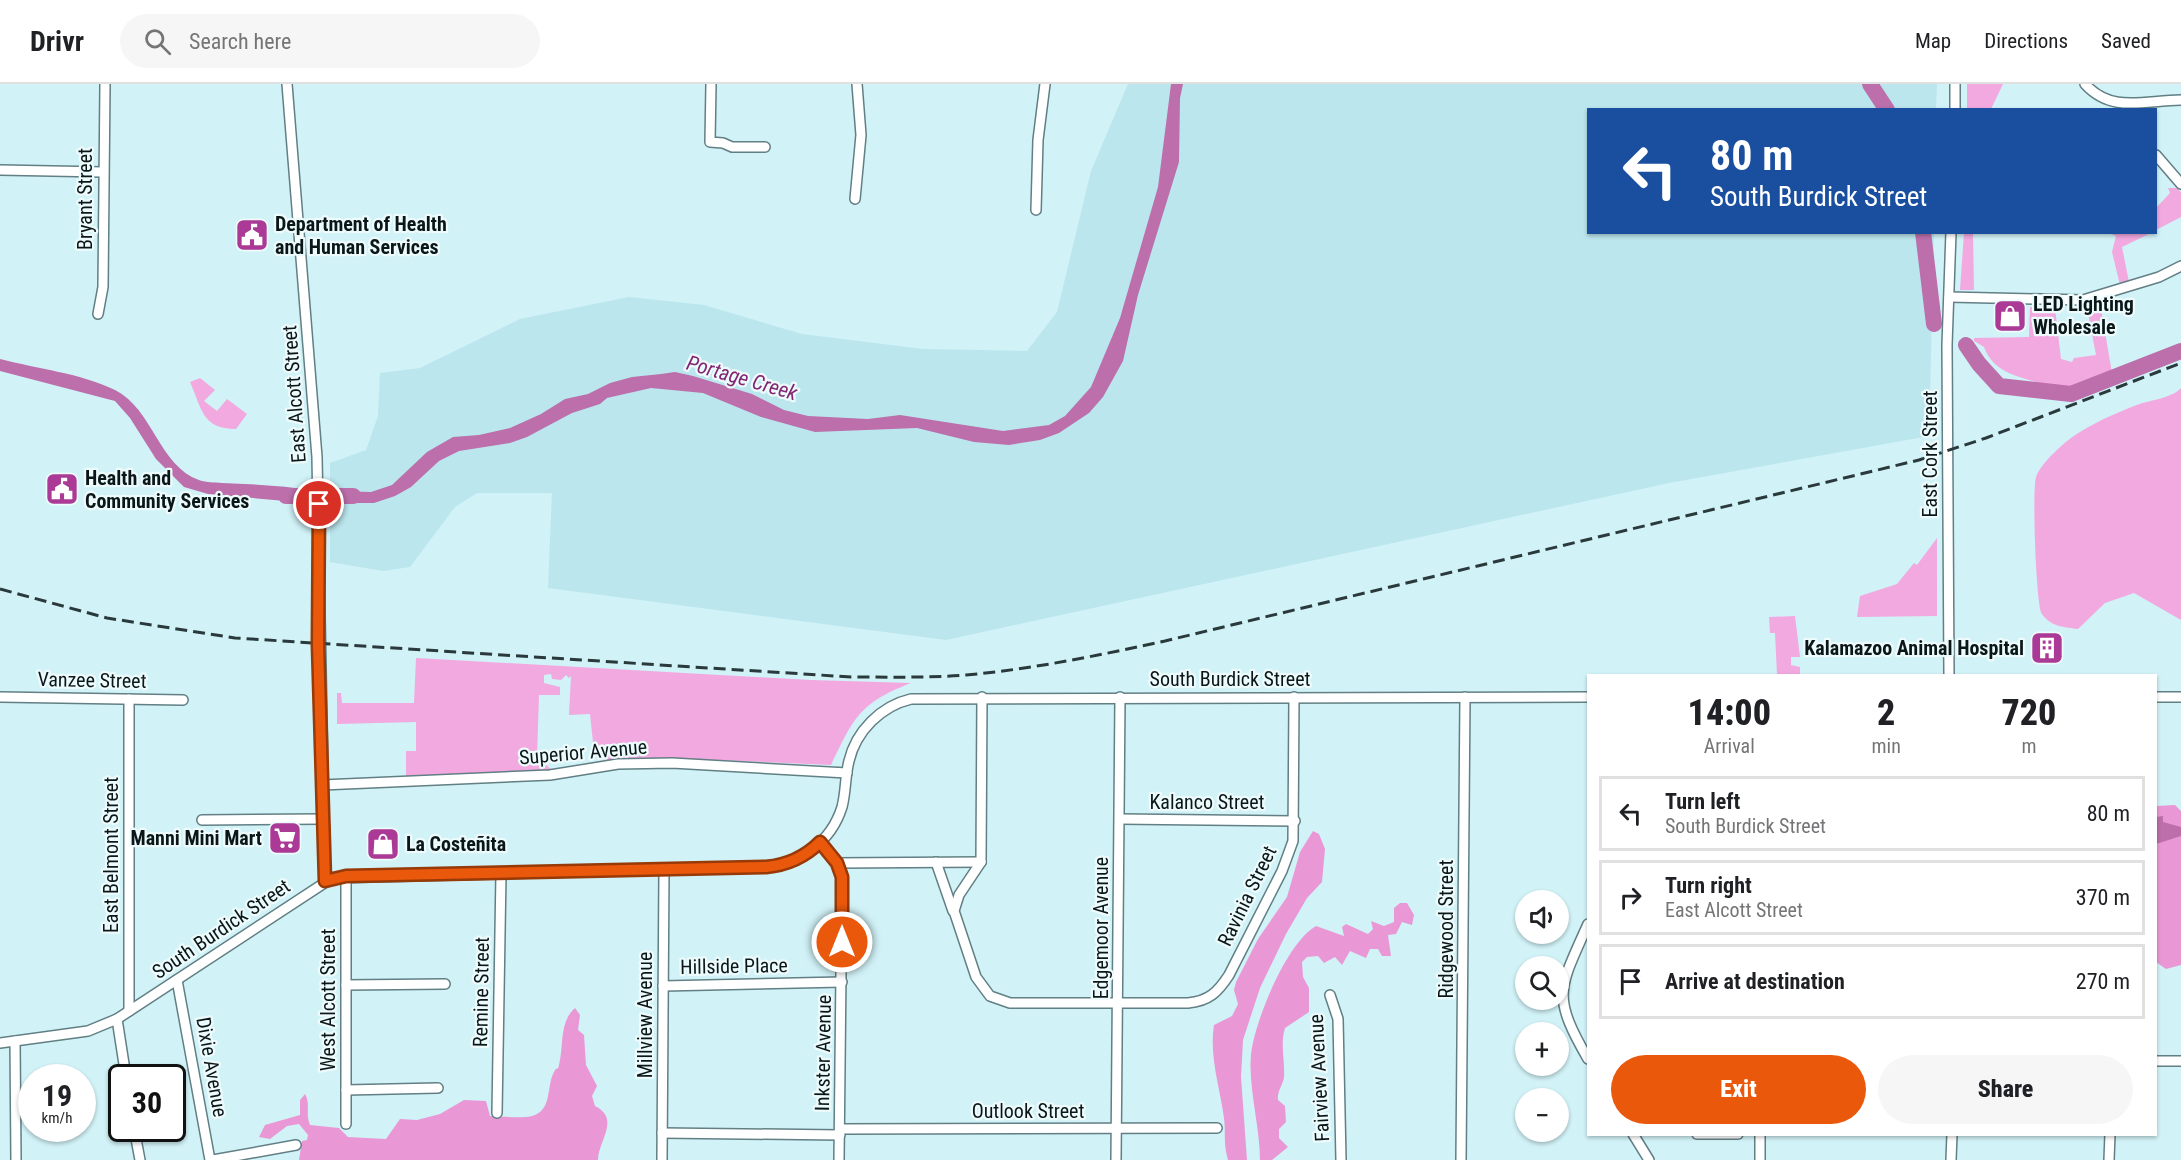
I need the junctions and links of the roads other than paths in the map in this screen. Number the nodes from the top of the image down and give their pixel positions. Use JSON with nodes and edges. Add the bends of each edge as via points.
{"nodes":[{"id":1,"x":105,"y":84,"type":"edge"},
{"id":2,"x":287,"y":84,"type":"edge"},
{"id":3,"x":711,"y":84,"type":"edge"},
{"id":4,"x":856,"y":84,"type":"edge"},
{"id":5,"x":1045,"y":84,"type":"edge"},
{"id":6,"x":1955,"y":84,"type":"edge"},
{"id":7,"x":2085,"y":84,"type":"edge"},
{"id":8,"x":2098,"y":98,"type":"junction"},
{"id":9,"x":2181,"y":100,"type":"edge"},
{"id":10,"x":1955,"y":108,"type":"edge"},
{"id":11,"x":2110,"y":108,"type":"edge"},
{"id":12,"x":765,"y":147,"type":"dead end"},
{"id":13,"x":2157,"y":156,"type":"edge"},
{"id":14,"x":0,"y":170,"type":"edge"},
{"id":15,"x":103,"y":172,"type":"junction"},
{"id":16,"x":2181,"y":184,"type":"edge"},
{"id":17,"x":855,"y":199,"type":"dead end"},
{"id":18,"x":1036,"y":210,"type":"dead end"},
{"id":19,"x":1951,"y":234,"type":"edge"},
{"id":20,"x":2181,"y":266,"type":"edge"},
{"id":21,"x":1949,"y":297,"type":"junction"},
{"id":22,"x":98,"y":314,"type":"dead end"},
{"id":23,"x":1949,"y":674,"type":"edge"},
{"id":24,"x":0,"y":697,"type":"edge"},
{"id":25,"x":982,"y":697,"type":"junction"},
{"id":26,"x":1120,"y":697,"type":"junction"},
{"id":27,"x":1294,"y":697,"type":"junction"},
{"id":28,"x":1465,"y":697,"type":"junction"},
{"id":29,"x":2157,"y":697,"type":"edge"},
{"id":30,"x":2181,"y":697,"type":"edge"},
{"id":31,"x":1587,"y":698,"type":"edge"},
{"id":32,"x":129,"y":699,"type":"junction"},
{"id":33,"x":183,"y":700,"type":"dead end"},
{"id":34,"x":847,"y":774,"type":"junction"},
{"id":35,"x":322,"y":785,"type":"junction"},
{"id":36,"x":322,"y":819,"type":"junction"},
{"id":37,"x":1120,"y":819,"type":"junction"},
{"id":38,"x":202,"y":820,"type":"dead end"},
{"id":39,"x":1295,"y":821,"type":"junction"},
{"id":40,"x":820,"y":842,"type":"junction"},
{"id":41,"x":936,"y":862,"type":"junction"},
{"id":42,"x":981,"y":862,"type":"junction"},
{"id":43,"x":837,"y":863,"type":"junction"},
{"id":44,"x":664,"y":869,"type":"junction"},
{"id":45,"x":501,"y":873,"type":"junction"},
{"id":46,"x":346,"y":876,"type":"junction"},
{"id":47,"x":325,"y":881,"type":"junction"},
{"id":48,"x":954,"y":911,"type":"junction"},
{"id":49,"x":1587,"y":927,"type":"edge"},
{"id":50,"x":177,"y":980,"type":"junction"},
{"id":51,"x":842,"y":982,"type":"junction"},
{"id":52,"x":445,"y":984,"type":"dead end"},
{"id":53,"x":346,"y":986,"type":"junction"},
{"id":54,"x":663,"y":986,"type":"junction"},
{"id":55,"x":1330,"y":994,"type":"dead end"},
{"id":56,"x":1119,"y":1002,"type":"junction"},
{"id":57,"x":129,"y":1011,"type":"junction"},
{"id":58,"x":117,"y":1019,"type":"junction"},
{"id":59,"x":15,"y":1041,"type":"junction"},
{"id":60,"x":0,"y":1044,"type":"edge"},
{"id":61,"x":1587,"y":1057,"type":"edge"},
{"id":62,"x":2157,"y":1060,"type":"edge"},
{"id":63,"x":2181,"y":1061,"type":"edge"},
{"id":64,"x":124,"y":1064,"type":"edge"},
{"id":65,"x":438,"y":1088,"type":"dead end"},
{"id":66,"x":346,"y":1090,"type":"junction"},
{"id":67,"x":497,"y":1113,"type":"dead end"},
{"id":68,"x":346,"y":1124,"type":"dead end"},
{"id":69,"x":1116,"y":1128,"type":"junction"},
{"id":70,"x":1216,"y":1128,"type":"dead end"},
{"id":71,"x":840,"y":1132,"type":"junction"},
{"id":72,"x":662,"y":1133,"type":"junction"},
{"id":73,"x":1634,"y":1136,"type":"edge"},
{"id":74,"x":1760,"y":1136,"type":"edge"},
{"id":75,"x":1952,"y":1136,"type":"edge"},
{"id":76,"x":2110,"y":1136,"type":"edge"},
{"id":77,"x":137,"y":1142,"type":"edge"},
{"id":78,"x":296,"y":1145,"type":"dead end"},
{"id":79,"x":16,"y":1160,"type":"edge"},
{"id":80,"x":140,"y":1160,"type":"edge"},
{"id":81,"x":212,"y":1160,"type":"edge"},
{"id":82,"x":662,"y":1160,"type":"edge"},
{"id":83,"x":839,"y":1160,"type":"edge"},
{"id":84,"x":1116,"y":1160,"type":"edge"},
{"id":85,"x":1341,"y":1160,"type":"edge"},
{"id":86,"x":1461,"y":1160,"type":"edge"},
{"id":87,"x":1648,"y":1160,"type":"edge"},
{"id":88,"x":1760,"y":1160,"type":"edge"},
{"id":89,"x":1951,"y":1160,"type":"edge"},
{"id":90,"x":2109,"y":1160,"type":"edge"}],
"edges":[{"from":1,"to":15,"type":"street","name":"Bryant Street"},
{"from":2,"to":35,"type":"street","name":"East Alcott Street","via":[[319,504]]},
{"from":3,"to":12,"type":"street","via":[[710,142]]},
{"from":4,"to":17,"type":"street","via":[[861,135]]},
{"from":5,"to":18,"type":"street"},
{"from":6,"to":10,"type":"street"},
{"from":7,"to":8,"type":"street"},
{"from":8,"to":9,"type":"street","via":[[2116,103]]},
{"from":8,"to":11,"type":"street"},
{"from":13,"to":16,"type":"street"},
{"from":14,"to":15,"type":"street"},
{"from":15,"to":22,"type":"street","name":"Bryant Street","via":[[103,287]]},
{"from":19,"to":21,"type":"street","name":"East Cork Street"},
{"from":20,"to":21,"type":"street","via":[[2159,277],[2082,300]]},
{"from":21,"to":23,"type":"street","name":"East Cork Street"},
{"from":24,"to":32,"type":"street","name":"Vanzee Street"},
{"from":25,"to":26,"type":"street","name":"South Burdick Street"},
{"from":25,"to":34,"type":"street","name":"South Burdick Street","via":[[896,703],[877,716],[858,740]]},
{"from":25,"to":42,"type":"street"},
{"from":26,"to":27,"type":"street","name":"South Burdick Street"},
{"from":26,"to":37,"type":"street","name":"Edgemoor Avenue"},
{"from":27,"to":28,"type":"street","name":"South Burdick Street"},
{"from":27,"to":39,"type":"street","name":"Ravinia Street"},
{"from":28,"to":31,"type":"street","name":"South Burdick Street"},
{"from":28,"to":86,"type":"street","name":"Ridgewood Street"},
{"from":29,"to":30,"type":"street"},
{"from":32,"to":33,"type":"street","name":"Vanzee Street"},
{"from":32,"to":57,"type":"street","name":"East Belmont Street"},
{"from":34,"to":35,"type":"street","name":"Superior Avenue","via":[[618,764],[550,775]]},
{"from":34,"to":40,"type":"street","via":[[839,815]]},
{"from":35,"to":36,"type":"street","name":"East Alcott Street"},
{"from":36,"to":38,"type":"street"},
{"from":36,"to":47,"type":"street","name":"East Alcott Street"},
{"from":37,"to":39,"type":"street","name":"Kalanco Street"},
{"from":37,"to":56,"type":"street","name":"Edgemoor Avenue"},
{"from":39,"to":56,"type":"street","name":"Ravinia Street","via":[[1293,841],[1282,871],[1229,975],[1213,996],[1188,1003]]},
{"from":40,"to":43,"type":"street","name":"Inkster Avenue"},
{"from":40,"to":44,"type":"street","name":"South Burdick Street","via":[[808,854],[780,865]]},
{"from":41,"to":42,"type":"street"},
{"from":41,"to":43,"type":"street"},
{"from":41,"to":48,"type":"street"},
{"from":42,"to":48,"type":"street","via":[[959,895]]},
{"from":43,"to":51,"type":"street","name":"Inkster Avenue","via":[[842,877]]},
{"from":44,"to":45,"type":"street","name":"South Burdick Street"},
{"from":44,"to":54,"type":"street","name":"Millview Avenue"},
{"from":45,"to":46,"type":"street","name":"South Burdick Street"},
{"from":45,"to":67,"type":"street","name":"Remine Street"},
{"from":46,"to":47,"type":"street","name":"South Burdick Street"},
{"from":46,"to":53,"type":"street","name":"West Alcott Street"},
{"from":47,"to":50,"type":"street","name":"South Burdick Street"},
{"from":48,"to":56,"type":"street","via":[[976,977],[990,996],[1010,1003]]},
{"from":49,"to":61,"type":"street","via":[[1563,989],[1568,1023]]},
{"from":50,"to":57,"type":"street","name":"South Burdick Street"},
{"from":50,"to":81,"type":"street","name":"Dixie Avenue"},
{"from":51,"to":54,"type":"street","name":"Hillside Place"},
{"from":51,"to":71,"type":"street","name":"Inkster Avenue"},
{"from":52,"to":53,"type":"street"},
{"from":53,"to":66,"type":"street","name":"West Alcott Street"},
{"from":54,"to":72,"type":"street","name":"Millview Avenue"},
{"from":55,"to":85,"type":"street","name":"Fairview Avenue","via":[[1338,1019]]},
{"from":56,"to":69,"type":"street","name":"Edgemoor Avenue"},
{"from":57,"to":58,"type":"street","name":"South Burdick Street"},
{"from":58,"to":59,"type":"street","name":"South Burdick Street","via":[[88,1030]]},
{"from":58,"to":64,"type":"street"},
{"from":59,"to":60,"type":"street","name":"South Burdick Street"},
{"from":59,"to":79,"type":"street"},
{"from":62,"to":63,"type":"street"},
{"from":65,"to":66,"type":"street"},
{"from":66,"to":68,"type":"street","name":"West Alcott Street"},
{"from":69,"to":70,"type":"street","name":"Outlook Street"},
{"from":69,"to":71,"type":"street","name":"Outlook Street"},
{"from":69,"to":84,"type":"street","name":"Edgemoor Avenue"},
{"from":71,"to":72,"type":"street","name":"Outlook Street"},
{"from":71,"to":83,"type":"street","name":"Inkster Avenue"},
{"from":72,"to":82,"type":"street","name":"Millview Avenue"},
{"from":73,"to":87,"type":"street"},
{"from":74,"to":88,"type":"street"},
{"from":75,"to":89,"type":"street"},
{"from":76,"to":90,"type":"street"},
{"from":77,"to":80,"type":"street"},
{"from":78,"to":81,"type":"street"}]}
